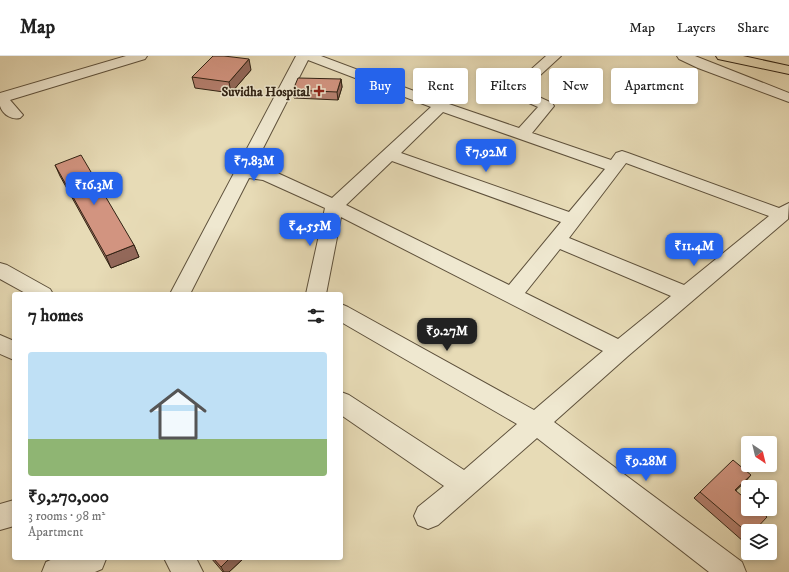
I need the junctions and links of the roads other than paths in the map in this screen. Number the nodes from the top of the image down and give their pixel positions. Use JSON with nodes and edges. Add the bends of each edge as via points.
{"nodes":[{"id":1,"x":140,"y":56,"type":"edge"},
{"id":2,"x":303,"y":56,"type":"edge"},
{"id":3,"x":309,"y":56,"type":"edge"},
{"id":4,"x":554,"y":56,"type":"edge"},
{"id":5,"x":684,"y":56,"type":"edge"},
{"id":6,"x":723,"y":56,"type":"edge"},
{"id":7,"x":760,"y":56,"type":"edge"},
{"id":8,"x":789,"y":62,"type":"edge"},
{"id":9,"x":789,"y":70,"type":"edge"},
{"id":10,"x":1,"y":98,"type":"edge"},
{"id":11,"x":789,"y":98,"type":"edge"},
{"id":12,"x":441,"y":106,"type":"junction"},
{"id":13,"x":14,"y":114,"type":"dead end"},
{"id":14,"x":522,"y":134,"type":"junction"},
{"id":15,"x":389,"y":154,"type":"junction"},
{"id":16,"x":615,"y":167,"type":"junction"},
{"id":17,"x":242,"y":172,"type":"junction"},
{"id":18,"x":334,"y":206,"type":"junction"},
{"id":19,"x":785,"y":212,"type":"edge"},
{"id":20,"x":573,"y":220,"type":"junction"},
{"id":21,"x":557,"y":240,"type":"junction"},
{"id":22,"x":0,"y":270,"type":"edge"},
{"id":23,"x":39,"y":292,"type":"edge"},
{"id":24,"x":181,"y":292,"type":"edge"},
{"id":25,"x":316,"y":292,"type":"edge"},
{"id":26,"x":686,"y":294,"type":"junction"},
{"id":27,"x":512,"y":296,"type":"junction"},
{"id":28,"x":343,"y":313,"type":"edge"},
{"id":29,"x":0,"y":343,"type":"edge"},
{"id":30,"x":12,"y":350,"type":"edge"},
{"id":31,"x":620,"y":350,"type":"junction"},
{"id":32,"x":343,"y":403,"type":"edge"},
{"id":33,"x":536,"y":423,"type":"junction"},
{"id":34,"x":465,"y":485,"type":"junction"},
{"id":35,"x":12,"y":514,"type":"edge"},
{"id":36,"x":428,"y":516,"type":"dead end"},
{"id":37,"x":0,"y":517,"type":"edge"},
{"id":38,"x":180,"y":560,"type":"edge"},
{"id":39,"x":91,"y":563,"type":"edge"},
{"id":40,"x":56,"y":572,"type":"edge"},
{"id":41,"x":189,"y":572,"type":"edge"},
{"id":42,"x":732,"y":572,"type":"edge"}],
"edges":[{"from":1,"to":10,"type":"street"},
{"from":2,"to":17,"type":"street"},
{"from":3,"to":12,"type":"street"},
{"from":4,"to":14,"type":"street","via":[[514,91],[547,106]]},
{"from":5,"to":11,"type":"street"},
{"from":6,"to":9,"type":"main road"},
{"from":7,"to":8,"type":"main road"},
{"from":10,"to":13,"type":"street"},
{"from":12,"to":14,"type":"street"},
{"from":12,"to":15,"type":"street"},
{"from":14,"to":16,"type":"street"},
{"from":15,"to":18,"type":"street"},
{"from":15,"to":20,"type":"street"},
{"from":16,"to":19,"type":"street","via":[[622,156]]},
{"from":16,"to":20,"type":"street"},
{"from":17,"to":18,"type":"street","via":[[267,175]]},
{"from":17,"to":24,"type":"street"},
{"from":18,"to":25,"type":"street"},
{"from":18,"to":27,"type":"street"},
{"from":19,"to":26,"type":"street"},
{"from":20,"to":21,"type":"street"},
{"from":21,"to":26,"type":"street"},
{"from":21,"to":27,"type":"street"},
{"from":22,"to":23,"type":"street"},
{"from":26,"to":31,"type":"street"},
{"from":27,"to":31,"type":"street"},
{"from":28,"to":33,"type":"street"},
{"from":29,"to":30,"type":"street"},
{"from":31,"to":33,"type":"street"},
{"from":32,"to":34,"type":"street"},
{"from":33,"to":34,"type":"street"},
{"from":33,"to":42,"type":"street"},
{"from":34,"to":36,"type":"street"},
{"from":35,"to":37,"type":"street"},
{"from":38,"to":41,"type":"street"},
{"from":39,"to":40,"type":"street"}]}
